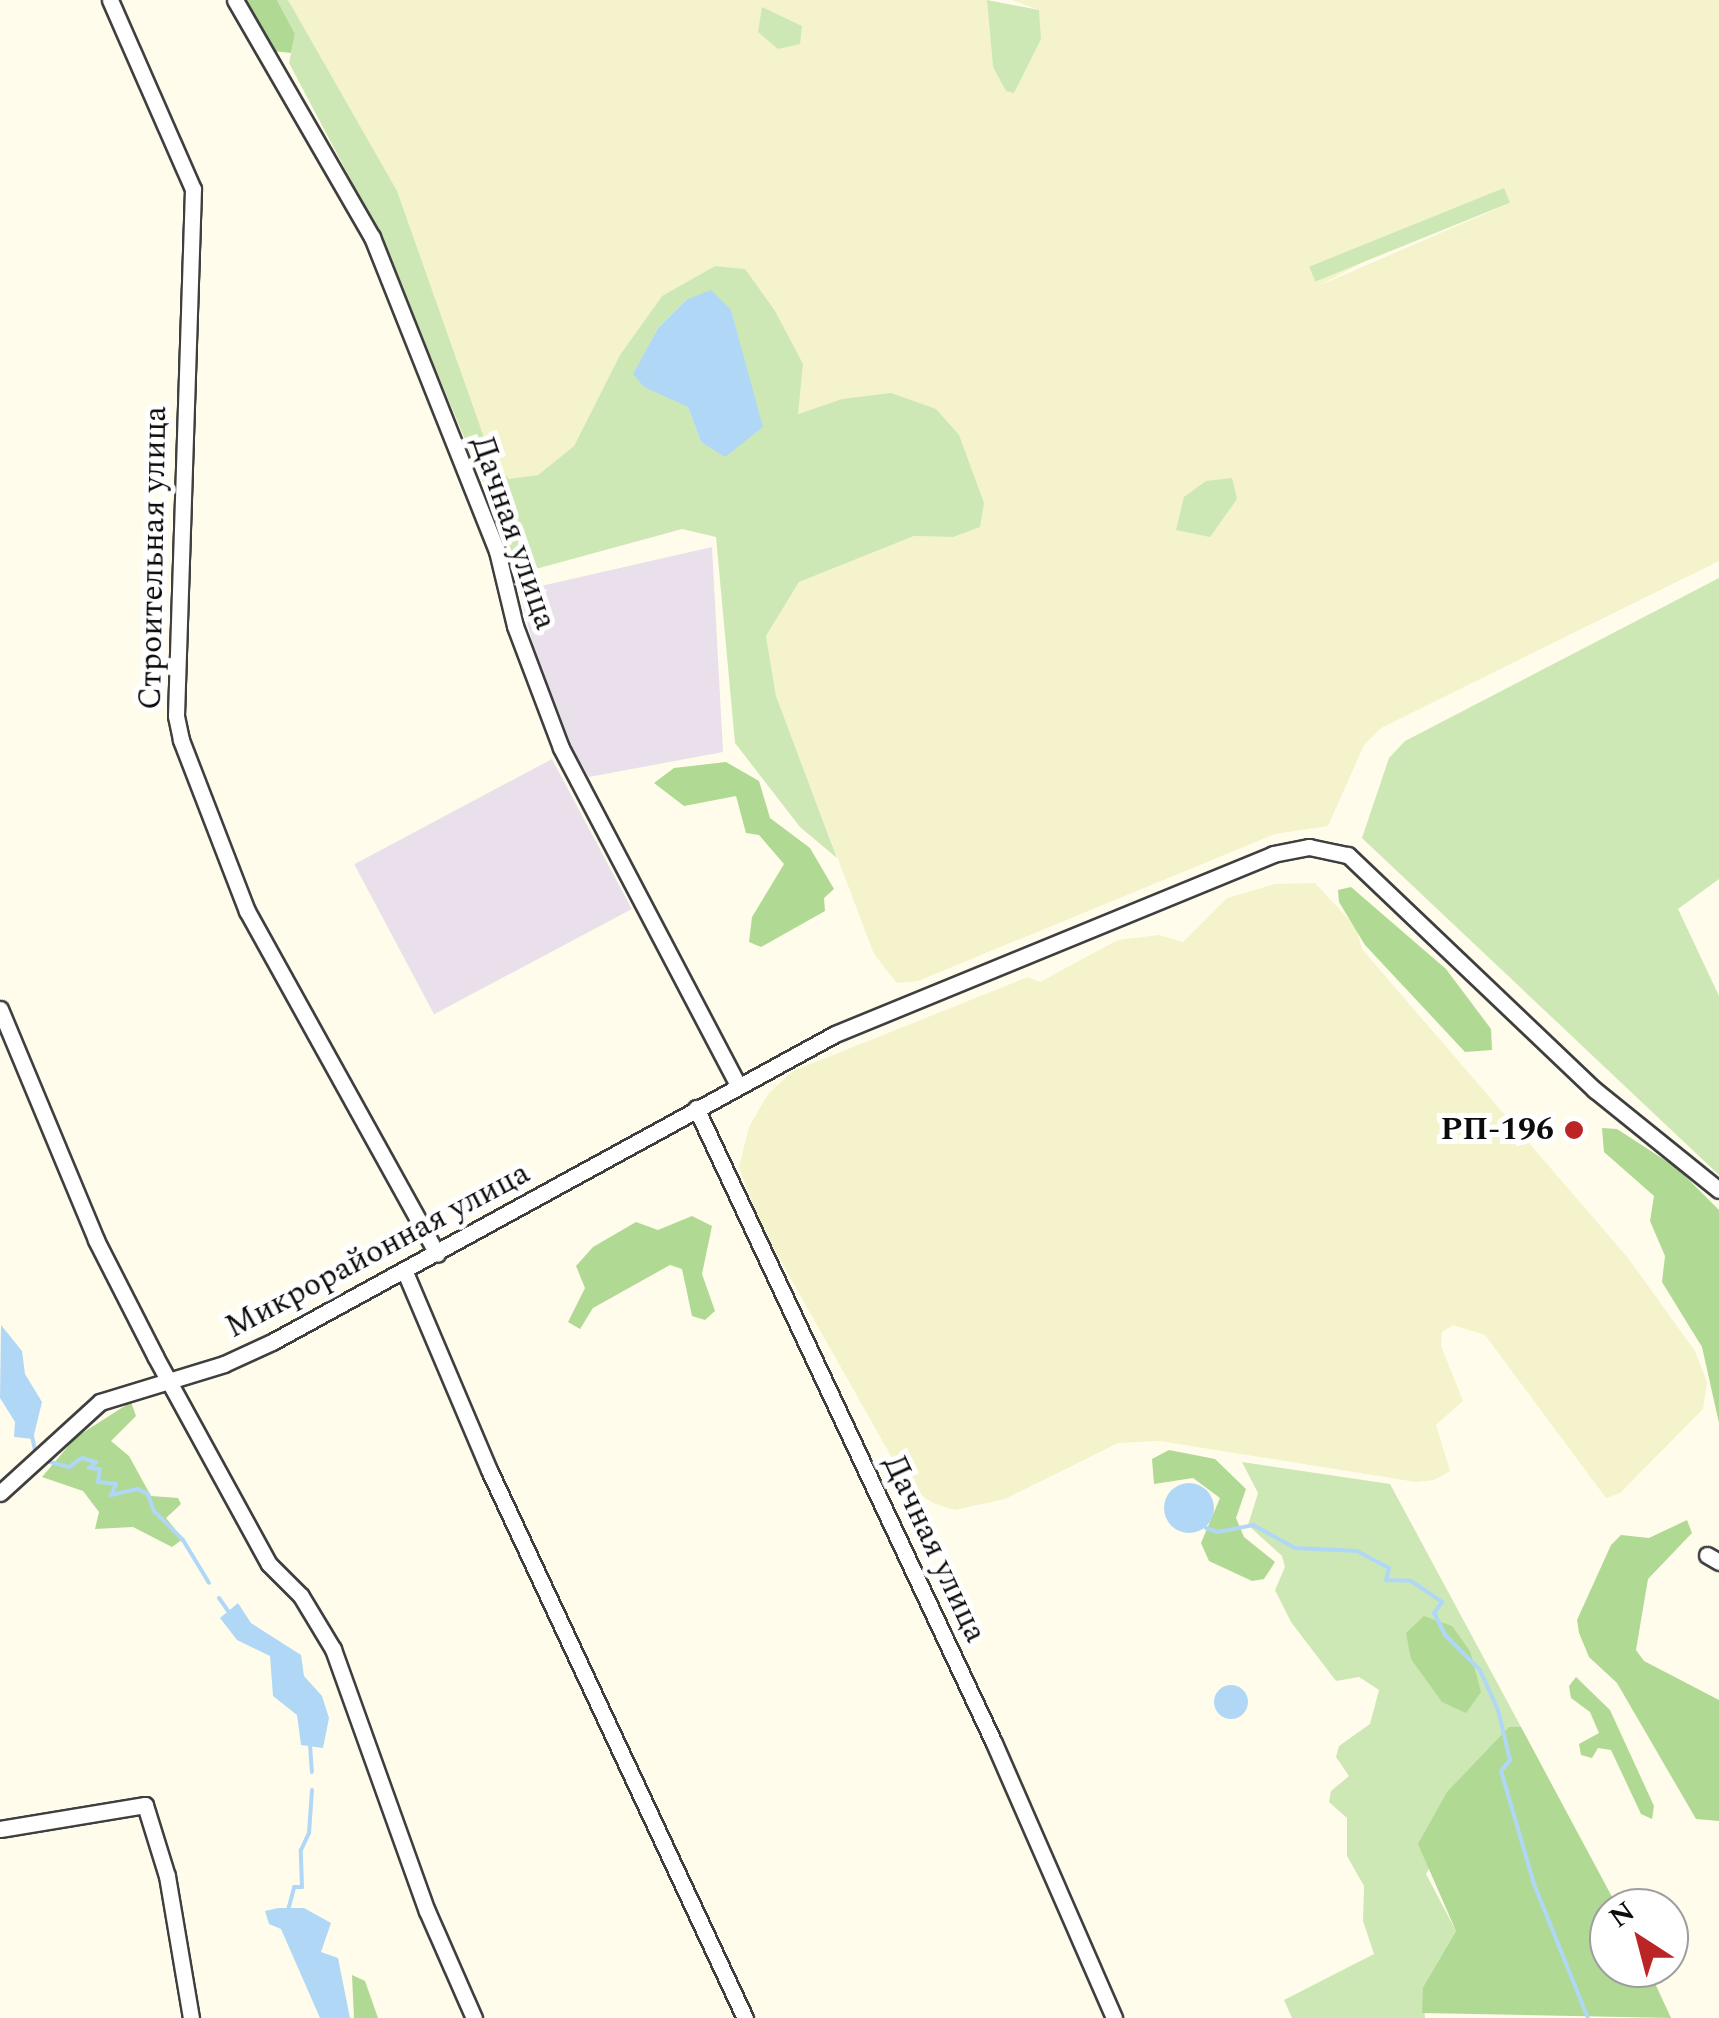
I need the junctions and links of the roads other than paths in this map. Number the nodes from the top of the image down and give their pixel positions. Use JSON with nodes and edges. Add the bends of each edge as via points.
{"nodes":[{"id":1,"x":110,"y":0,"type":"edge"},
{"id":2,"x":236,"y":0,"type":"edge"},
{"id":3,"x":0,"y":1009,"type":"edge"},
{"id":4,"x":738,"y":1085,"type":"junction"},
{"id":5,"x":696,"y":1108,"type":"junction"},
{"id":6,"x":1719,"y":1190,"type":"edge"},
{"id":7,"x":437,"y":1254,"type":"junction"},
{"id":8,"x":405,"y":1272,"type":"junction"},
{"id":9,"x":171,"y":1380,"type":"junction"},
{"id":10,"x":0,"y":1494,"type":"edge"},
{"id":11,"x":0,"y":1829,"type":"edge"},
{"id":12,"x":191,"y":2018,"type":"edge"},
{"id":13,"x":474,"y":2018,"type":"edge"},
{"id":14,"x":745,"y":2018,"type":"edge"},
{"id":15,"x":1114,"y":2018,"type":"edge"}],
"edges":[{"from":1,"to":7,"type":"street","name":"Строительная улица","via":[[194,189],[176,716],[182,740],[247,911]]},
{"from":2,"to":4,"type":"street","name":"Дачная улица","via":[[372,238],[497,551],[516,626],[561,748]]},
{"from":3,"to":9,"type":"street","via":[[96,1240]]},
{"from":4,"to":5,"type":"street","name":"Микрорайонная улица"},
{"from":4,"to":6,"type":"street","name":"Микрорайонная улица","via":[[861,1022],[1274,854],[1329,848],[1363,869],[1624,1115]]},
{"from":5,"to":7,"type":"street","name":"Микрорайонная улица"},
{"from":5,"to":15,"type":"street","name":"Дачная улица","via":[[994,1743]]},
{"from":7,"to":8,"type":"street","name":"Микрорайонная улица"},
{"from":8,"to":9,"type":"street","name":"Микрорайонная улица","via":[[256,1350]]},
{"from":8,"to":14,"type":"street"},
{"from":9,"to":10,"type":"street","name":"Микрорайонная улица","via":[[100,1402]]},
{"from":9,"to":13,"type":"street","via":[[269,1564],[301,1596],[333,1649],[427,1910]]},
{"from":11,"to":12,"type":"street","via":[[144,1805],[166,1876]]}]}
